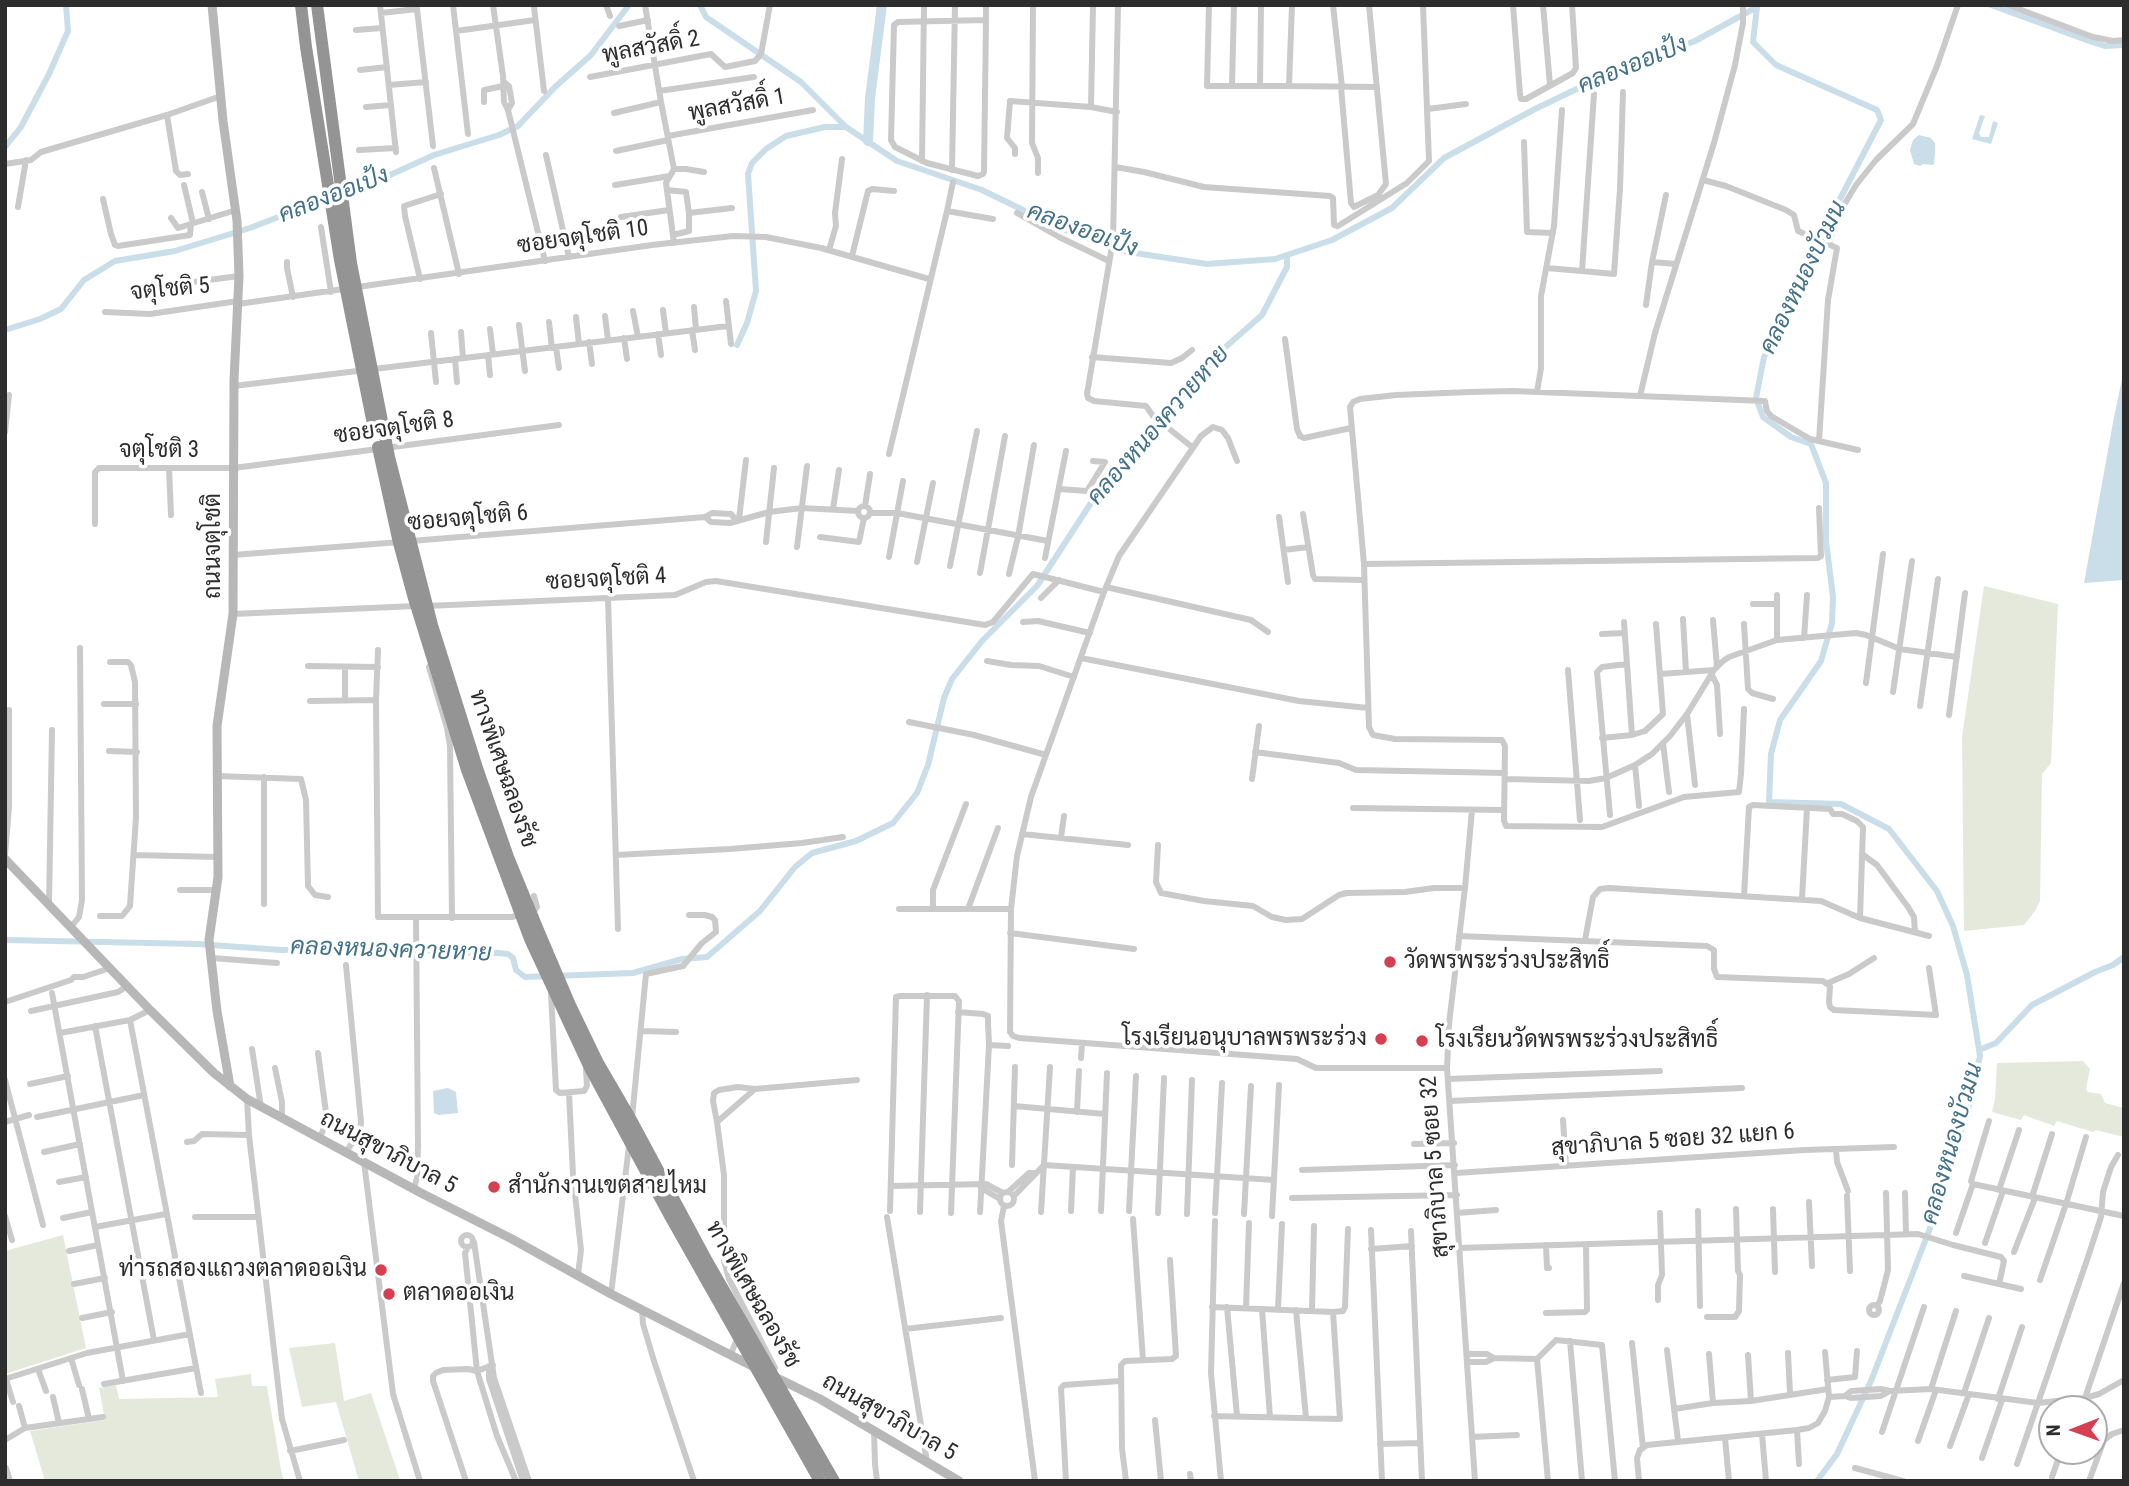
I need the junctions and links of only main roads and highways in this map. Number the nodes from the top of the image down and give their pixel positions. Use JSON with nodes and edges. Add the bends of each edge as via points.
{"nodes":[{"id":1,"x":212,"y":5,"type":"edge"},
{"id":2,"x":301,"y":5,"type":"edge"},
{"id":3,"x":317,"y":5,"type":"edge"},
{"id":4,"x":5,"y":857,"type":"edge"},
{"id":5,"x":230,"y":1086,"type":"junction"},
{"id":6,"x":820,"y":1481,"type":"edge"},
{"id":7,"x":834,"y":1481,"type":"edge"},
{"id":8,"x":959,"y":1481,"type":"edge"}],
"edges":[{"from":1,"to":5,"type":"main road","name":"ถนนจตุโชติ","via":[[239,243],[233,614],[217,726],[217,890],[210,949]]},
{"from":2,"to":6,"type":"highway","name":"ทางพิเศษฉลองรัช","via":[[340,260],[381,463],[413,595],[467,770],[530,939],[590,1068]]},
{"from":3,"to":7,"type":"highway","name":"ทางพิเศษฉลองรัช","via":[[351,263],[388,457],[432,625],[508,857],[598,1063]]},
{"from":4,"to":5,"type":"main road","name":"ถนนสุขาภิบาล 5","via":[[150,1010]]},
{"from":5,"to":8,"type":"main road","name":"ถนนสุขาภิบาล 5","via":[[261,1107],[611,1294],[820,1399]]}]}
